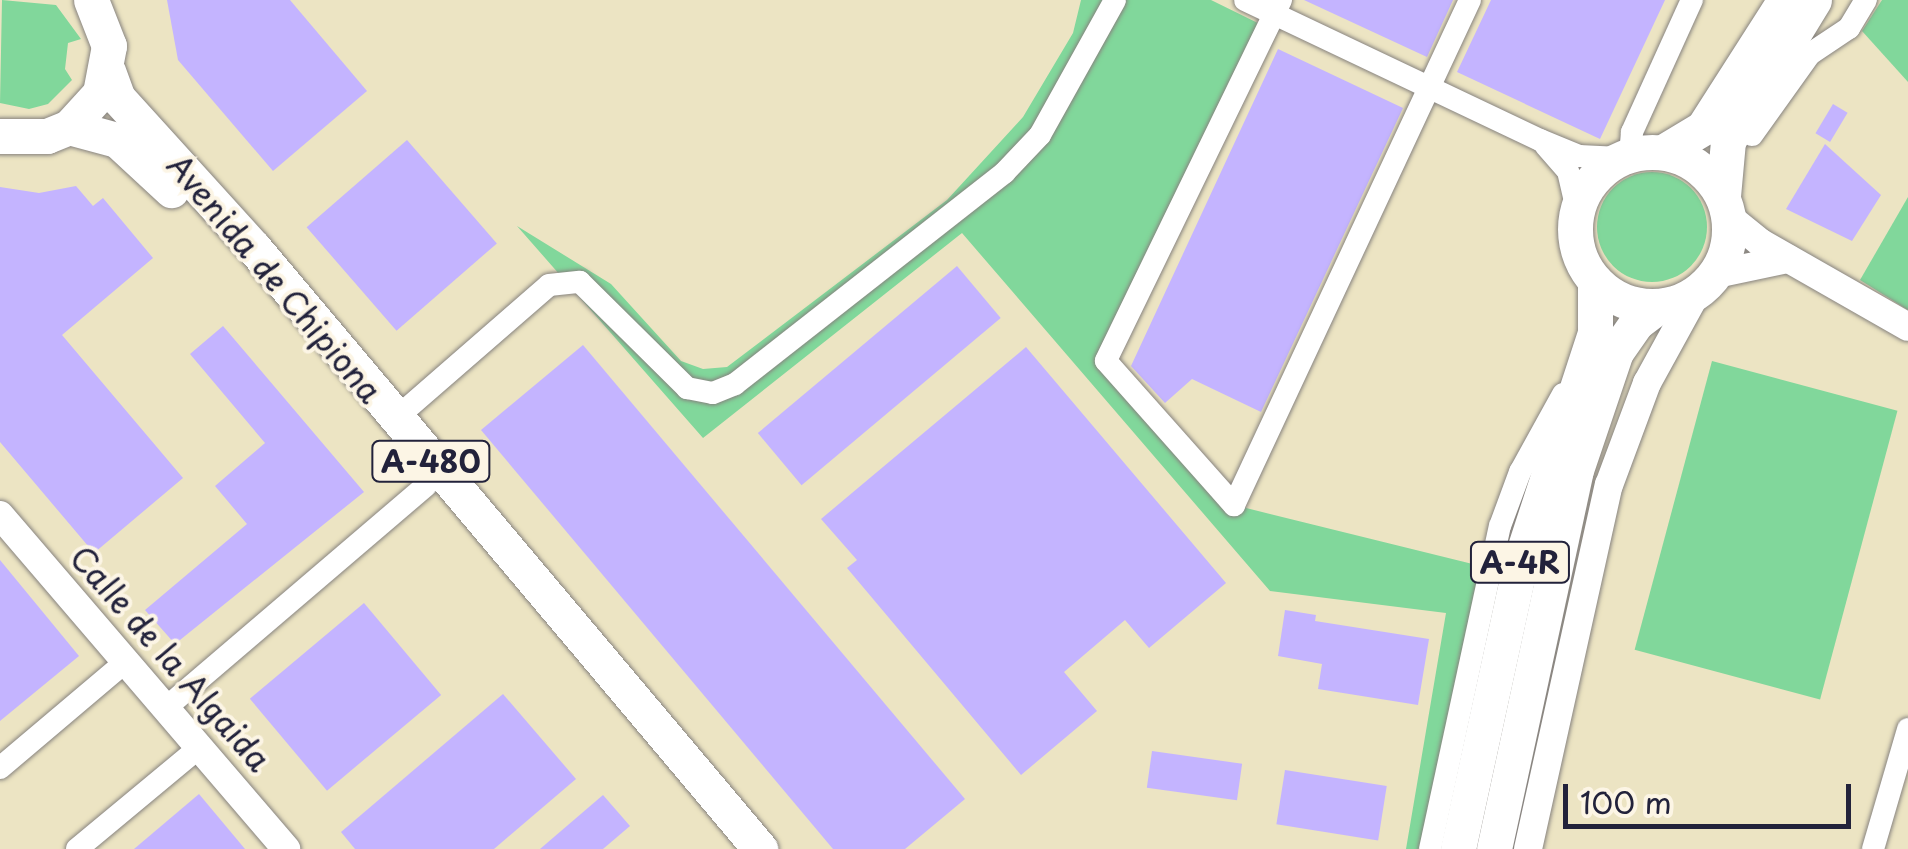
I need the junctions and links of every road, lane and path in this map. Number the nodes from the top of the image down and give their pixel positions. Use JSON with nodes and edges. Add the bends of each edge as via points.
{"nodes":[{"id":1,"x":90,"y":0,"type":"edge"},
{"id":2,"x":1115,"y":0,"type":"edge"},
{"id":3,"x":1245,"y":0,"type":"edge"},
{"id":4,"x":1470,"y":0,"type":"edge"},
{"id":5,"x":1692,"y":0,"type":"edge"},
{"id":6,"x":1785,"y":0,"type":"edge"},
{"id":7,"x":1814,"y":0,"type":"edge"},
{"id":8,"x":1866,"y":0,"type":"edge"},
{"id":9,"x":1278,"y":7,"type":"edge"},
{"id":10,"x":108,"y":71,"type":"junction"},
{"id":11,"x":1431,"y":88,"type":"junction"},
{"id":12,"x":69,"y":126,"type":"junction"},
{"id":13,"x":0,"y":136,"type":"edge"},
{"id":14,"x":1540,"y":140,"type":"junction"},
{"id":15,"x":1638,"y":155,"type":"junction"},
{"id":16,"x":1725,"y":198,"type":"junction"},
{"id":17,"x":1577,"y":209,"type":"junction"},
{"id":18,"x":1800,"y":261,"type":"junction"},
{"id":19,"x":1594,"y":281,"type":"junction"},
{"id":20,"x":1706,"y":284,"type":"junction"},
{"id":21,"x":1656,"y":307,"type":"junction"},
{"id":22,"x":1908,"y":327,"type":"edge"},
{"id":23,"x":1585,"y":356,"type":"junction"},
{"id":24,"x":395,"y":419,"type":"junction"},
{"id":25,"x":426,"y":486,"type":"junction"},
{"id":26,"x":0,"y":514,"type":"edge"},
{"id":27,"x":128,"y":660,"type":"junction"},
{"id":28,"x":168,"y":706,"type":"junction"},
{"id":29,"x":1908,"y":729,"type":"edge"},
{"id":30,"x":201,"y":746,"type":"junction"},
{"id":31,"x":0,"y":768,"type":"edge"},
{"id":32,"x":76,"y":849,"type":"edge"},
{"id":33,"x":286,"y":849,"type":"edge"},
{"id":34,"x":731,"y":849,"type":"edge"},
{"id":35,"x":760,"y":849,"type":"edge"},
{"id":36,"x":1430,"y":849,"type":"edge"},
{"id":37,"x":1458,"y":849,"type":"edge"},
{"id":38,"x":1494,"y":849,"type":"edge"},
{"id":39,"x":1528,"y":849,"type":"edge"},
{"id":40,"x":1873,"y":849,"type":"edge"}],
"edges":[{"from":1,"to":10,"type":"main road","number":"A-480","via":[[109,46]]},
{"from":2,"to":24,"type":"street","via":[[1040,134],[1004,173],[735,384],[713,393],[687,388],[580,282],[549,285]]},
{"from":3,"to":9,"type":"street"},
{"from":4,"to":11,"type":"street"},
{"from":5,"to":15,"type":"street","via":[[1632,132]]},
{"from":6,"to":15,"type":"main road","via":[[1703,128]]},
{"from":7,"to":16,"type":"main road","via":[[1728,141]]},
{"from":8,"to":16,"type":"street","via":[[1849,28],[1810,54]]},
{"from":9,"to":11,"type":"street"},
{"from":9,"to":11,"type":"street","via":[[1106,361],[1234,505]]},
{"from":10,"to":12,"type":"main road","via":[[100,93]]},
{"from":10,"to":24,"type":"main road","name":"Avenida de Chipiona","number":"A-480","via":[[118,98]]},
{"from":11,"to":14,"type":"street"},
{"from":12,"to":13,"type":"main road","number":"A-480","via":[[34,138]]},
{"from":12,"to":25,"type":"main road","name":"Avenida de Chipiona","number":"A-480","via":[[117,140],[143,159]]},
{"from":14,"to":15,"type":"street","via":[[1579,156]]},
{"from":14,"to":17,"type":"street","via":[[1568,171]]},
{"from":15,"to":16,"type":"main road","via":[[1694,163]]},
{"from":15,"to":17,"type":"main road","via":[[1594,177]]},
{"from":16,"to":18,"type":"street","via":[[1761,243]]},
{"from":16,"to":20,"type":"main road","via":[[1728,248]]},
{"from":17,"to":19,"type":"main road","via":[[1575,238]]},
{"from":18,"to":20,"type":"street","via":[[1760,260]]},
{"from":18,"to":22,"type":"street"},
{"from":19,"to":21,"type":"main road","via":[[1632,304]]},
{"from":19,"to":23,"type":"main road","number":"A-4R","via":[[1595,333]]},
{"from":20,"to":21,"type":"main road"},
{"from":20,"to":39,"type":"street","via":[[1646,383],[1609,485]]},
{"from":21,"to":38,"type":"main road","number":"A-4R","via":[[1616,352],[1581,455]]},
{"from":23,"to":36,"type":"street","via":[[1520,472],[1500,526]]},
{"from":23,"to":37,"type":"main road","number":"A-4R","via":[[1522,556]]},
{"from":24,"to":35,"type":"main road","name":"Avenida de Chipiona","number":"A-480"},
{"from":25,"to":28,"type":"street"},
{"from":25,"to":34,"type":"main road","name":"Avenida de Chipiona","number":"A-480"},
{"from":26,"to":27,"type":"street","name":"Calle de la Algaida"},
{"from":27,"to":28,"type":"street","name":"Calle de la Algaida"},
{"from":27,"to":31,"type":"street"},
{"from":28,"to":30,"type":"street","name":"Calle de la Algaida"},
{"from":29,"to":40,"type":"street"},
{"from":30,"to":32,"type":"street"},
{"from":30,"to":33,"type":"street","name":"Calle de la Algaida"}]}
